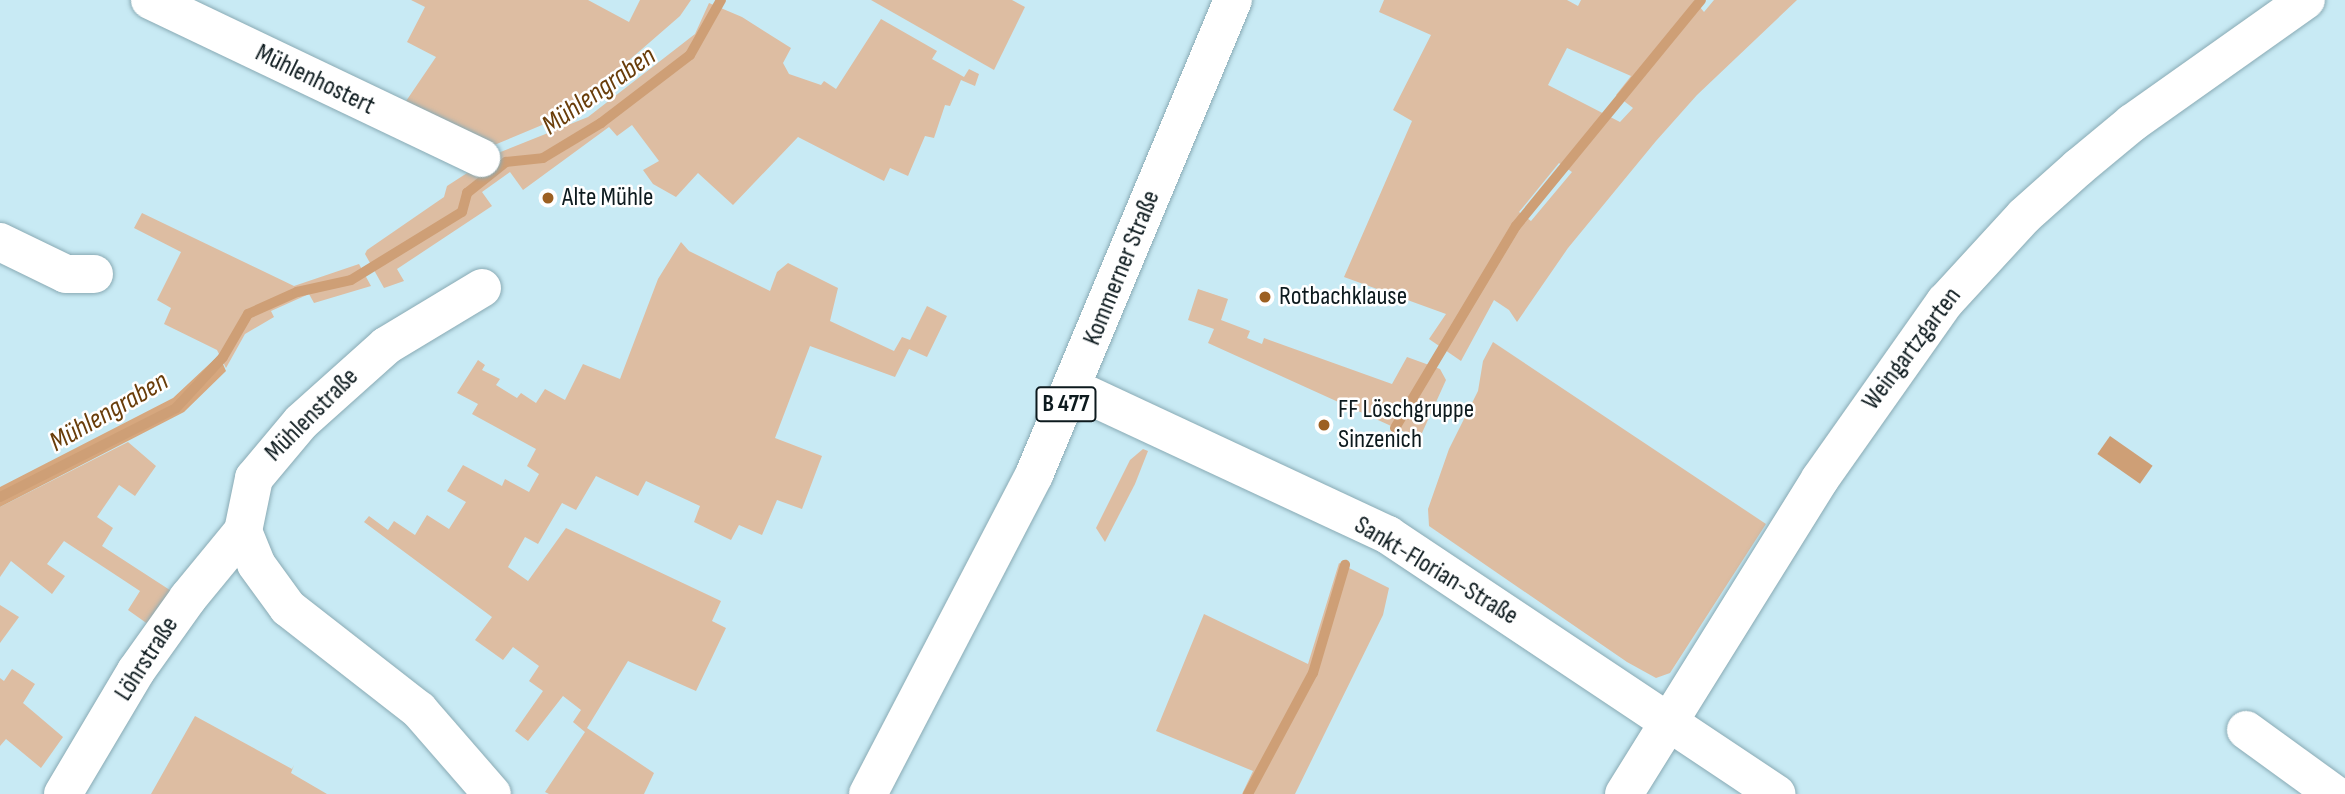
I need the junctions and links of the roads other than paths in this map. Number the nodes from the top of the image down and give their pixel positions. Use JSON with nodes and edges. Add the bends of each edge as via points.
{"nodes":[{"id":1,"x":150,"y":0,"type":"edge"},
{"id":2,"x":1233,"y":0,"type":"edge"},
{"id":3,"x":2306,"y":0,"type":"edge"},
{"id":4,"x":481,"y":158,"type":"dead end"},
{"id":5,"x":0,"y":242,"type":"edge"},
{"id":6,"x":94,"y":274,"type":"dead end"},
{"id":7,"x":482,"y":288,"type":"dead end"},
{"id":8,"x":1073,"y":388,"type":"junction"},
{"id":9,"x":243,"y":531,"type":"junction"},
{"id":10,"x":1670,"y":722,"type":"junction"},
{"id":11,"x":2246,"y":730,"type":"dead end"},
{"id":12,"x":63,"y":794,"type":"edge"},
{"id":13,"x":492,"y":794,"type":"edge"},
{"id":14,"x":868,"y":794,"type":"edge"},
{"id":15,"x":1624,"y":794,"type":"edge"},
{"id":16,"x":1776,"y":794,"type":"edge"},
{"id":17,"x":2334,"y":794,"type":"edge"}],
"edges":[{"from":1,"to":4,"type":"street","name":"Mühlenhostert"},
{"from":2,"to":8,"type":"street","name":"Kommerner Straße","number":"B 477"},
{"from":3,"to":10,"type":"street","name":"Weingartzgarten","via":[[2132,123],[2055,187],[1978,263],[1869,405]]},
{"from":5,"to":6,"type":"street","via":[[65,274]]},
{"from":7,"to":9,"type":"street","name":"Mühlenstraße","via":[[386,346],[301,422],[254,478]]},
{"from":8,"to":10,"type":"street","name":"Sankt-Florian-Straße","via":[[1388,535]]},
{"from":8,"to":14,"type":"street","name":"Kommerner Straße","number":"B 477","via":[[1034,475]]},
{"from":9,"to":12,"type":"street","name":"Löhrstraße","via":[[136,671]]},
{"from":9,"to":13,"type":"street","via":[[256,564],[288,608],[419,710]]},
{"from":10,"to":15,"type":"street","name":"Weingartzgarten"},
{"from":10,"to":16,"type":"street","name":"Sankt-Florian-Straße"},
{"from":11,"to":17,"type":"street"}]}
